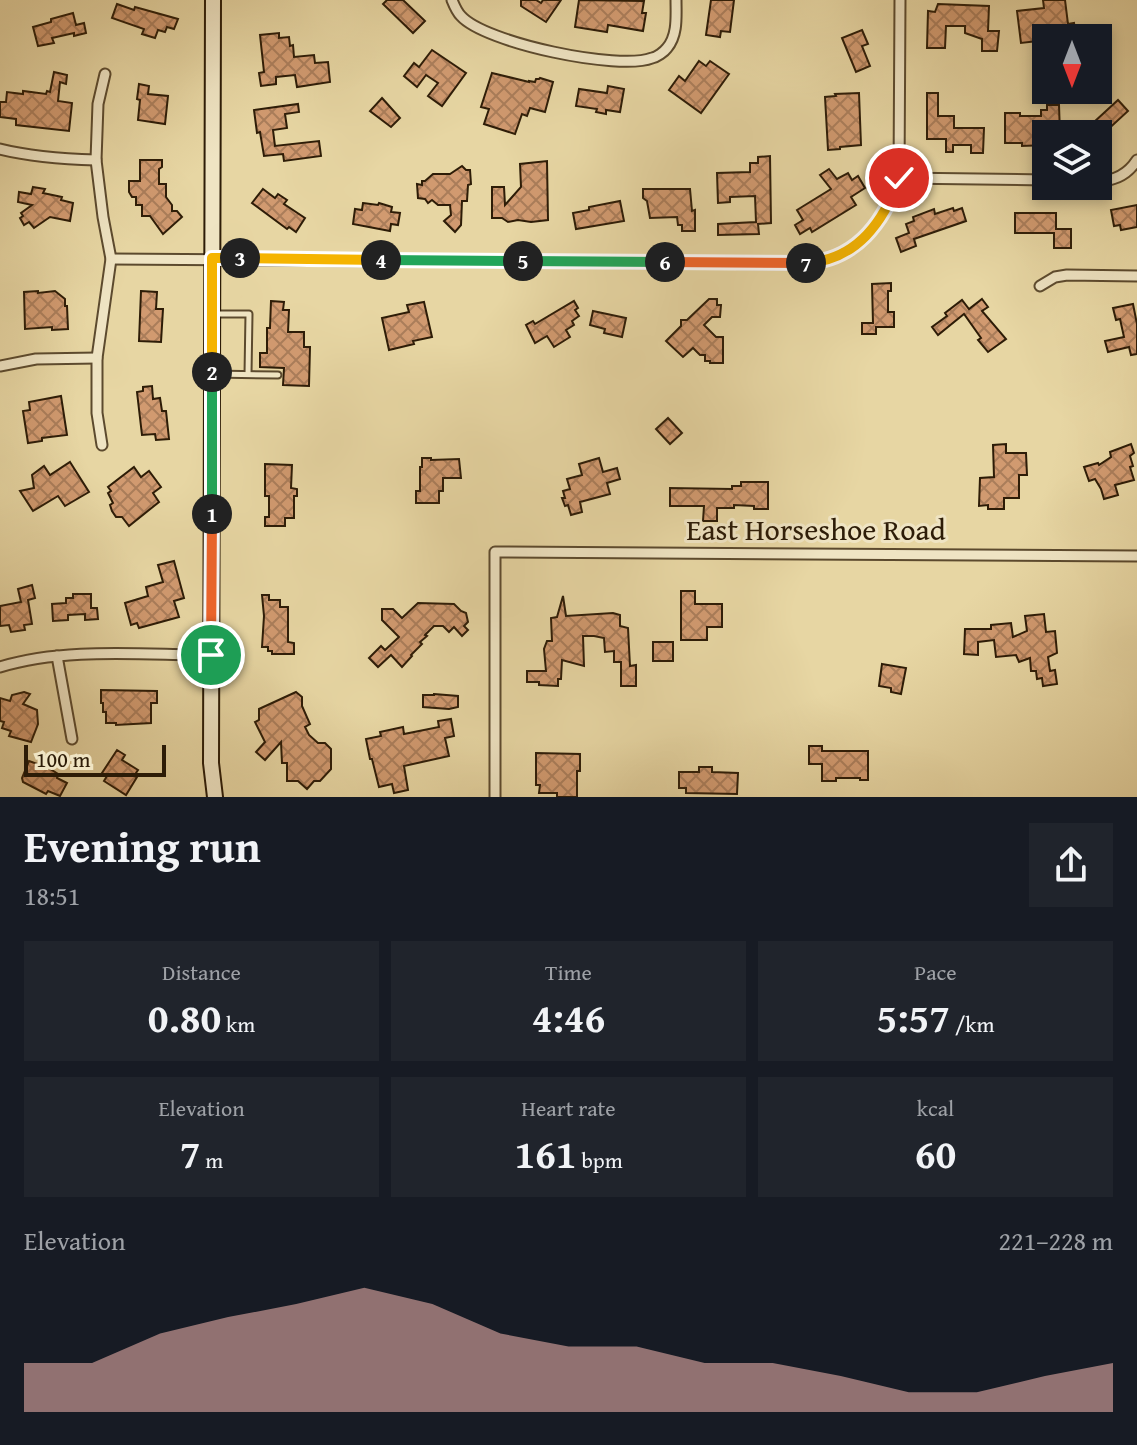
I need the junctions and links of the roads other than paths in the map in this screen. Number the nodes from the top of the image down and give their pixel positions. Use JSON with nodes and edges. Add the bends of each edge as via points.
{"nodes":[{"id":1,"x":213,"y":0,"type":"edge"},
{"id":2,"x":452,"y":0,"type":"edge"},
{"id":3,"x":676,"y":0,"type":"edge"},
{"id":4,"x":900,"y":0,"type":"edge"},
{"id":5,"x":105,"y":74,"type":"dead end"},
{"id":6,"x":0,"y":149,"type":"edge"},
{"id":7,"x":96,"y":160,"type":"junction"},
{"id":8,"x":1137,"y":160,"type":"edge"},
{"id":9,"x":899,"y":178,"type":"junction"},
{"id":10,"x":1112,"y":179,"type":"edge"},
{"id":11,"x":1032,"y":180,"type":"edge"},
{"id":12,"x":212,"y":258,"type":"junction"},
{"id":13,"x":111,"y":259,"type":"junction"},
{"id":14,"x":1137,"y":276,"type":"edge"},
{"id":15,"x":1040,"y":286,"type":"dead end"},
{"id":16,"x":211,"y":314,"type":"junction"},
{"id":17,"x":97,"y":358,"type":"junction"},
{"id":18,"x":0,"y":366,"type":"edge"},
{"id":19,"x":212,"y":374,"type":"junction"},
{"id":20,"x":248,"y":374,"type":"junction"},
{"id":21,"x":278,"y":375,"type":"dead end"},
{"id":22,"x":102,"y":445,"type":"dead end"},
{"id":23,"x":1137,"y":556,"type":"edge"},
{"id":24,"x":211,"y":655,"type":"junction"},
{"id":25,"x":57,"y":656,"type":"junction"},
{"id":26,"x":0,"y":667,"type":"edge"},
{"id":27,"x":72,"y":739,"type":"dead end"},
{"id":28,"x":211,"y":763,"type":"junction"},
{"id":29,"x":206,"y":797,"type":"edge"},
{"id":30,"x":215,"y":797,"type":"edge"},
{"id":31,"x":495,"y":797,"type":"edge"}],
"edges":[{"from":1,"to":12,"type":"street"},
{"from":2,"to":3,"type":"street","via":[[461,17],[483,31],[540,49],[642,61],[666,50],[674,36]]},
{"from":4,"to":9,"type":"street"},
{"from":5,"to":7,"type":"street"},
{"from":6,"to":7,"type":"street"},
{"from":7,"to":13,"type":"street"},
{"from":8,"to":10,"type":"street"},
{"from":9,"to":11,"type":"street"},
{"from":9,"to":12,"type":"street","via":[[872,229],[853,247],[815,263]]},
{"from":12,"to":13,"type":"street"},
{"from":12,"to":16,"type":"street"},
{"from":13,"to":17,"type":"street"},
{"from":14,"to":15,"type":"street","via":[[1067,275]]},
{"from":16,"to":19,"type":"street"},
{"from":16,"to":20,"type":"lane","via":[[249,314]]},
{"from":17,"to":18,"type":"street","via":[[36,359]]},
{"from":17,"to":22,"type":"street"},
{"from":19,"to":20,"type":"lane"},
{"from":19,"to":24,"type":"street"},
{"from":20,"to":21,"type":"lane"},
{"from":23,"to":31,"type":"street","name":"East Horseshoe Road","via":[[495,552]]},
{"from":24,"to":25,"type":"street"},
{"from":24,"to":28,"type":"street"},
{"from":25,"to":26,"type":"street"},
{"from":25,"to":27,"type":"street"},
{"from":28,"to":29,"type":"street"},
{"from":28,"to":30,"type":"street"}]}
